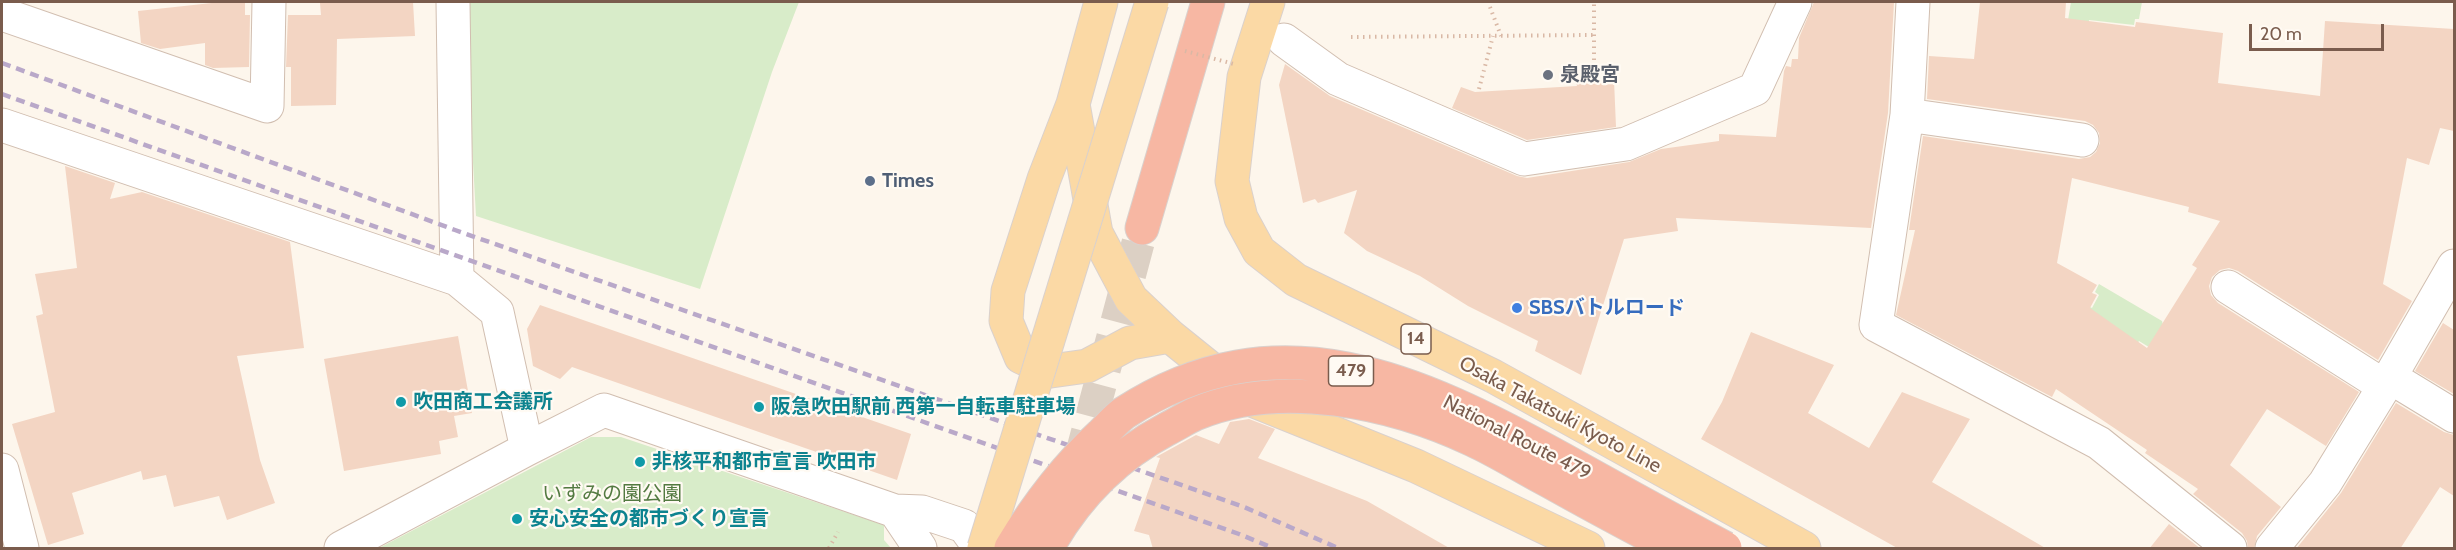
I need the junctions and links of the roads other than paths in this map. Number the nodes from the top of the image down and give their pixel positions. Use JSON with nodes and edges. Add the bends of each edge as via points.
{"nodes":[{"id":1,"x":269,"y":2,"type":"edge"},
{"id":2,"x":453,"y":2,"type":"edge"},
{"id":3,"x":1101,"y":2,"type":"edge"},
{"id":4,"x":1152,"y":2,"type":"edge"},
{"id":5,"x":1208,"y":2,"type":"edge"},
{"id":6,"x":1269,"y":2,"type":"edge"},
{"id":7,"x":1795,"y":2,"type":"edge"},
{"id":8,"x":1913,"y":2,"type":"edge"},
{"id":9,"x":10,"y":12,"type":"edge"},
{"id":10,"x":1284,"y":40,"type":"dead end"},
{"id":11,"x":1073,"y":104,"type":"junction"},
{"id":12,"x":1907,"y":115,"type":"junction"},
{"id":13,"x":2,"y":125,"type":"edge"},
{"id":14,"x":2082,"y":140,"type":"dead end"},
{"id":15,"x":1142,"y":228,"type":"tunnel mouth"},
{"id":16,"x":2454,"y":266,"type":"edge"},
{"id":17,"x":457,"y":279,"type":"junction"},
{"id":18,"x":2228,"y":287,"type":"dead end"},
{"id":19,"x":1170,"y":336,"type":"junction"},
{"id":20,"x":2387,"y":382,"type":"junction"},
{"id":21,"x":2454,"y":416,"type":"edge"},
{"id":22,"x":527,"y":449,"type":"junction"},
{"id":23,"x":2,"y":470,"type":"edge"},
{"id":24,"x":895,"y":512,"type":"junction"},
{"id":25,"x":22,"y":549,"type":"edge"},
{"id":26,"x":341,"y":549,"type":"edge"},
{"id":27,"x":920,"y":549,"type":"edge"},
{"id":28,"x":980,"y":549,"type":"edge"},
{"id":29,"x":984,"y":549,"type":"edge"},
{"id":30,"x":1011,"y":549,"type":"edge"},
{"id":31,"x":1047,"y":549,"type":"edge"},
{"id":32,"x":1588,"y":549,"type":"edge"},
{"id":33,"x":1673,"y":549,"type":"edge"},
{"id":34,"x":1725,"y":549,"type":"edge"},
{"id":35,"x":1804,"y":549,"type":"edge"},
{"id":36,"x":2230,"y":549,"type":"edge"},
{"id":37,"x":2272,"y":549,"type":"edge"}],
"edges":[{"from":1,"to":9,"type":"street","via":[[267,106]]},
{"from":2,"to":17,"type":"street"},
{"from":3,"to":11,"type":"main road"},
{"from":4,"to":29,"type":"main road","bridge":true},
{"from":5,"to":15,"type":"highway"},
{"from":6,"to":35,"type":"main road","name":"Osaka Takatsuki Kyoto Line","number":"14","via":[[1244,77],[1232,181],[1241,218],[1259,251],[1296,280],[1493,376]]},
{"from":7,"to":10,"type":"street","via":[[1755,89],[1626,144],[1524,159],[1338,79]]},
{"from":8,"to":12,"type":"street"},
{"from":11,"to":19,"type":"main road","via":[[1096,234],[1131,299]]},
{"from":11,"to":19,"type":"main road","via":[[1008,291],[1006,321],[1021,357],[1051,371],[1087,366],[1130,343]]},
{"from":12,"to":14,"type":"street"},
{"from":12,"to":36,"type":"street","via":[[1876,325],[2099,443]]},
{"from":13,"to":17,"type":"street"},
{"from":16,"to":20,"type":"street"},
{"from":17,"to":22,"type":"street","via":[[497,312]]},
{"from":18,"to":20,"type":"street"},
{"from":19,"to":32,"type":"main road","via":[[1247,398],[1416,466]]},
{"from":20,"to":21,"type":"street"},
{"from":20,"to":37,"type":"street","via":[[2325,483]]},
{"from":22,"to":24,"type":"street","via":[[604,410]]},
{"from":22,"to":26,"type":"street"},
{"from":23,"to":25,"type":"street"},
{"from":24,"to":27,"type":"street"},
{"from":24,"to":28,"type":"street","via":[[922,512],[964,526]]},
{"from":30,"to":34,"type":"highway","name":"National Route 479","number":"479","bridge":true,"via":[[1074,460],[1123,414],[1204,375],[1238,366],[1282,362],[1385,378],[1486,417]]},
{"from":31,"to":33,"type":"highway","name":"National Route 479","number":"479","bridge":true,"via":[[1103,473],[1139,444],[1196,413],[1238,401],[1283,396],[1376,406],[1426,421],[1473,440]]}]}
